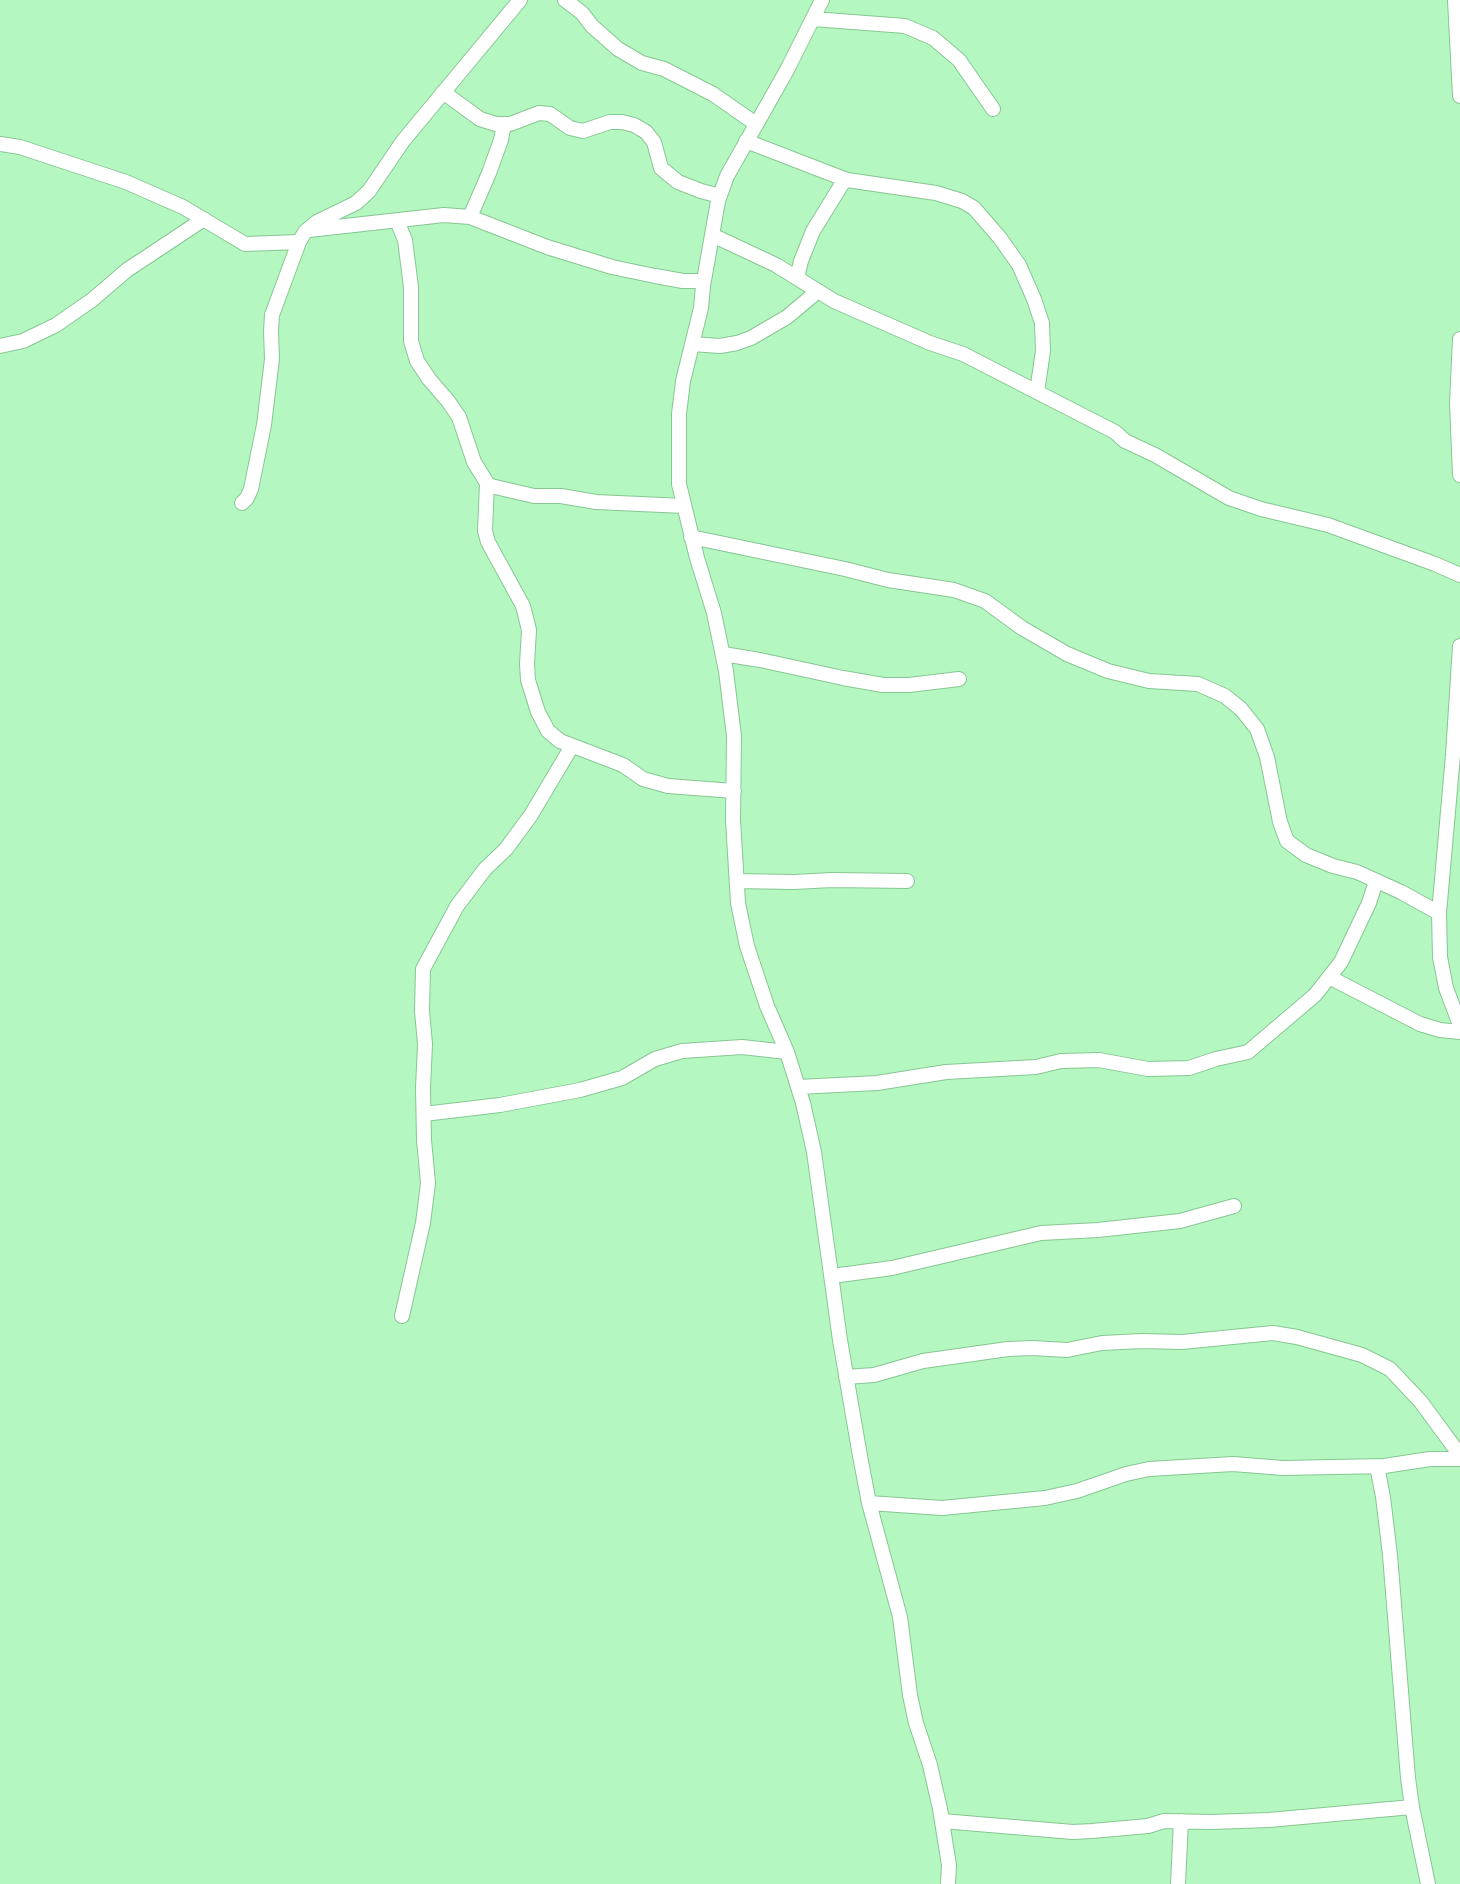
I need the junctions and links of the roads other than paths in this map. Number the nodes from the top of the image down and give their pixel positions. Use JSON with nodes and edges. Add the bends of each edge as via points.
{"nodes":[{"id":1,"x":520,"y":0,"type":"edge"},
{"id":2,"x":565,"y":0,"type":"edge"},
{"id":3,"x":822,"y":0,"type":"edge"},
{"id":4,"x":1455,"y":0,"type":"edge"},
{"id":5,"x":813,"y":19,"type":"junction"},
{"id":6,"x":443,"y":92,"type":"junction"},
{"id":7,"x":1460,"y":96,"type":"edge"},
{"id":8,"x":993,"y":109,"type":"dead end"},
{"id":9,"x":504,"y":124,"type":"junction"},
{"id":10,"x":756,"y":124,"type":"junction"},
{"id":11,"x":746,"y":141,"type":"junction"},
{"id":12,"x":0,"y":144,"type":"edge"},
{"id":13,"x":844,"y":179,"type":"junction"},
{"id":14,"x":720,"y":196,"type":"junction"},
{"id":15,"x":470,"y":217,"type":"junction"},
{"id":16,"x":204,"y":219,"type":"junction"},
{"id":17,"x":397,"y":221,"type":"junction"},
{"id":18,"x":308,"y":230,"type":"junction"},
{"id":19,"x":712,"y":235,"type":"junction"},
{"id":20,"x":300,"y":242,"type":"junction"},
{"id":21,"x":797,"y":278,"type":"junction"},
{"id":22,"x":704,"y":281,"type":"junction"},
{"id":23,"x":818,"y":291,"type":"junction"},
{"id":24,"x":1460,"y":340,"type":"edge"},
{"id":25,"x":692,"y":344,"type":"junction"},
{"id":26,"x":0,"y":346,"type":"edge"},
{"id":27,"x":1037,"y":392,"type":"junction"},
{"id":28,"x":1459,"y":439,"type":"edge"},
{"id":29,"x":1460,"y":475,"type":"edge"},
{"id":30,"x":487,"y":483,"type":"junction"},
{"id":31,"x":242,"y":502,"type":"dead end"},
{"id":32,"x":684,"y":506,"type":"junction"},
{"id":33,"x":691,"y":537,"type":"junction"},
{"id":34,"x":1460,"y":576,"type":"edge"},
{"id":35,"x":1460,"y":646,"type":"edge"},
{"id":36,"x":723,"y":654,"type":"junction"},
{"id":37,"x":959,"y":680,"type":"dead end"},
{"id":38,"x":1457,"y":730,"type":"edge"},
{"id":39,"x":572,"y":746,"type":"junction"},
{"id":40,"x":734,"y":791,"type":"junction"},
{"id":41,"x":737,"y":881,"type":"junction"},
{"id":42,"x":907,"y":881,"type":"dead end"},
{"id":43,"x":1376,"y":881,"type":"junction"},
{"id":44,"x":1439,"y":913,"type":"junction"},
{"id":45,"x":1329,"y":977,"type":"junction"},
{"id":46,"x":1460,"y":1025,"type":"edge"},
{"id":47,"x":1460,"y":1032,"type":"edge"},
{"id":48,"x":787,"y":1052,"type":"junction"},
{"id":49,"x":798,"y":1087,"type":"junction"},
{"id":50,"x":424,"y":1114,"type":"junction"},
{"id":51,"x":1234,"y":1206,"type":"dead end"},
{"id":52,"x":832,"y":1276,"type":"junction"},
{"id":53,"x":402,"y":1316,"type":"dead end"},
{"id":54,"x":846,"y":1377,"type":"junction"},
{"id":55,"x":1460,"y":1457,"type":"edge"},
{"id":56,"x":1376,"y":1466,"type":"junction"},
{"id":57,"x":869,"y":1502,"type":"junction"},
{"id":58,"x":1412,"y":1807,"type":"junction"},
{"id":59,"x":942,"y":1821,"type":"junction"},
{"id":60,"x":1180,"y":1821,"type":"junction"},
{"id":61,"x":948,"y":1884,"type":"edge"},
{"id":62,"x":1178,"y":1884,"type":"edge"},
{"id":63,"x":1428,"y":1884,"type":"edge"}],
"edges":[{"from":1,"to":6,"type":"street"},
{"from":2,"to":10,"type":"street","via":[[618,49],[713,94]]},
{"from":3,"to":5,"type":"street"},
{"from":4,"to":7,"type":"street"},
{"from":5,"to":8,"type":"street","via":[[905,26],[933,38],[960,60]]},
{"from":5,"to":10,"type":"street"},
{"from":6,"to":9,"type":"street","via":[[480,119]]},
{"from":6,"to":18,"type":"street","via":[[403,140],[369,191]]},
{"from":9,"to":14,"type":"street","via":[[521,122],[539,113],[550,114],[570,128],[583,131],[610,122],[634,125],[654,142],[661,168],[678,182]]},
{"from":9,"to":15,"type":"street","via":[[489,173]]},
{"from":10,"to":11,"type":"street"},
{"from":11,"to":13,"type":"street"},
{"from":11,"to":14,"type":"street"},
{"from":12,"to":16,"type":"street","via":[[20,147],[126,182]]},
{"from":13,"to":21,"type":"street","via":[[813,230]]},
{"from":13,"to":27,"type":"street","via":[[936,193],[974,208],[1019,265],[1034,299],[1042,323],[1043,351]]},
{"from":14,"to":19,"type":"street"},
{"from":15,"to":17,"type":"street","via":[[444,215]]},
{"from":15,"to":22,"type":"street","via":[[547,247],[612,267]]},
{"from":16,"to":20,"type":"street","via":[[245,244]]},
{"from":16,"to":26,"type":"street","via":[[127,270],[56,325],[23,341]]},
{"from":17,"to":18,"type":"street"},
{"from":17,"to":30,"type":"street","via":[[405,240],[411,287],[410,341],[429,379],[459,417],[474,462]]},
{"from":18,"to":20,"type":"street"},
{"from":19,"to":21,"type":"street"},
{"from":19,"to":22,"type":"street"},
{"from":20,"to":31,"type":"street","via":[[272,315],[272,359],[264,425],[251,489]]},
{"from":21,"to":23,"type":"street"},
{"from":22,"to":25,"type":"street"},
{"from":23,"to":25,"type":"street","via":[[787,318],[751,338],[720,346]]},
{"from":23,"to":27,"type":"street","via":[[921,339],[963,354]]},
{"from":24,"to":28,"type":"street"},
{"from":25,"to":32,"type":"street","via":[[679,414],[678,469]]},
{"from":27,"to":34,"type":"street","via":[[1229,498],[1328,525]]},
{"from":28,"to":29,"type":"street"},
{"from":30,"to":32,"type":"street","via":[[534,496]]},
{"from":30,"to":39,"type":"street","via":[[485,531],[523,606],[529,630],[528,680],[538,712],[548,731]]},
{"from":32,"to":33,"type":"street"},
{"from":33,"to":36,"type":"street"},
{"from":33,"to":43,"type":"street","via":[[888,580],[954,590],[985,601],[1066,654],[1108,671],[1149,681],[1198,684],[1225,696],[1241,709],[1256,729],[1267,757],[1287,841],[1306,855]]},
{"from":35,"to":38,"type":"street"},
{"from":36,"to":37,"type":"street","via":[[883,685]]},
{"from":36,"to":40,"type":"street","via":[[734,736]]},
{"from":38,"to":44,"type":"street"},
{"from":39,"to":40,"type":"street","via":[[623,765],[643,779],[668,786]]},
{"from":39,"to":50,"type":"street","via":[[531,815],[457,906],[423,969]]},
{"from":40,"to":41,"type":"street"},
{"from":41,"to":42,"type":"street"},
{"from":41,"to":48,"type":"street","via":[[738,904],[747,946]]},
{"from":43,"to":44,"type":"street"},
{"from":43,"to":45,"type":"street","via":[[1369,904],[1345,954]]},
{"from":44,"to":46,"type":"street","via":[[1446,988]]},
{"from":45,"to":47,"type":"street","via":[[1420,1024]]},
{"from":45,"to":49,"type":"street","via":[[1315,995],[1248,1052],[1188,1068],[1148,1069],[1099,1060],[1061,1061],[1036,1067],[946,1072],[877,1084]]},
{"from":48,"to":49,"type":"street"},
{"from":48,"to":50,"type":"street","via":[[742,1047],[682,1051],[655,1059],[622,1078],[580,1090],[509,1104]]},
{"from":49,"to":52,"type":"street","via":[[814,1152]]},
{"from":50,"to":53,"type":"street","via":[[428,1183],[423,1223]]},
{"from":51,"to":52,"type":"street","via":[[1180,1220],[1041,1234],[892,1268]]},
{"from":52,"to":54,"type":"street"},
{"from":54,"to":55,"type":"street","via":[[874,1375],[923,1361],[1008,1349],[1067,1350],[1102,1343],[1182,1342],[1274,1333],[1362,1355],[1390,1369],[1421,1402]]},
{"from":54,"to":57,"type":"street"},
{"from":55,"to":56,"type":"street"},
{"from":56,"to":57,"type":"street","via":[[1283,1468],[1233,1464],[1148,1469],[1045,1498],[942,1508]]},
{"from":56,"to":58,"type":"street","via":[[1390,1555]]},
{"from":57,"to":59,"type":"street","via":[[900,1617],[910,1695]]},
{"from":58,"to":60,"type":"street","via":[[1268,1820]]},
{"from":58,"to":63,"type":"street"},
{"from":59,"to":60,"type":"street","via":[[1073,1832]]},
{"from":59,"to":61,"type":"street"},
{"from":60,"to":62,"type":"street"}]}
